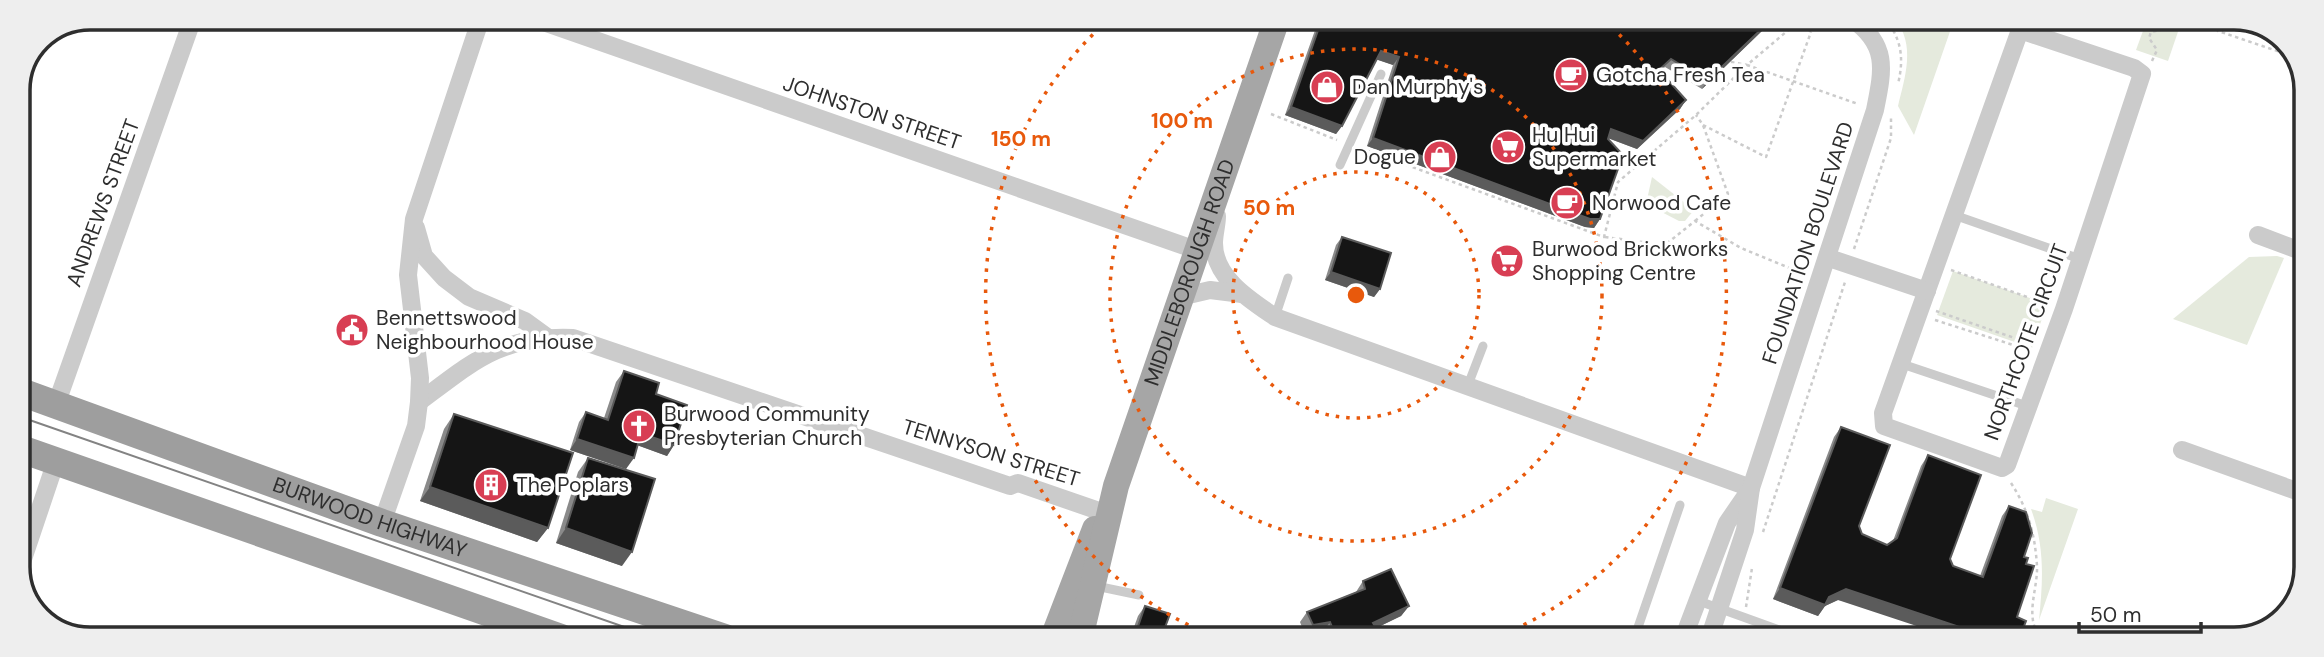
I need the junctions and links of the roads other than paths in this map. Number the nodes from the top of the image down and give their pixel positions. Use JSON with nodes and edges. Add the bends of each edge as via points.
{"nodes":[{"id":1,"x":189,"y":30,"type":"edge"},
{"id":2,"x":477,"y":30,"type":"edge"},
{"id":3,"x":566,"y":30,"type":"edge"},
{"id":4,"x":1273,"y":30,"type":"edge"},
{"id":5,"x":1868,"y":30,"type":"edge"},
{"id":6,"x":2012,"y":30,"type":"edge"},
{"id":7,"x":2027,"y":30,"type":"edge"},
{"id":8,"x":1381,"y":74,"type":"dead end"},
{"id":9,"x":1340,"y":165,"type":"dead end"},
{"id":10,"x":1213,"y":201,"type":"junction"},
{"id":11,"x":1954,"y":215,"type":"junction"},
{"id":12,"x":414,"y":219,"type":"junction"},
{"id":13,"x":2258,"y":235,"type":"dead end"},
{"id":14,"x":2294,"y":248,"type":"edge"},
{"id":15,"x":1196,"y":250,"type":"junction"},
{"id":16,"x":1829,"y":258,"type":"junction"},
{"id":17,"x":2080,"y":259,"type":"junction"},
{"id":18,"x":1288,"y":278,"type":"dead end"},
{"id":19,"x":1242,"y":294,"type":"junction"},
{"id":20,"x":1180,"y":297,"type":"junction"},
{"id":21,"x":1922,"y":304,"type":"junction"},
{"id":22,"x":1275,"y":317,"type":"junction"},
{"id":23,"x":547,"y":337,"type":"junction"},
{"id":24,"x":1483,"y":346,"type":"dead end"},
{"id":25,"x":1902,"y":364,"type":"junction"},
{"id":26,"x":1468,"y":386,"type":"junction"},
{"id":27,"x":30,"y":395,"type":"edge"},
{"id":28,"x":419,"y":402,"type":"junction"},
{"id":29,"x":56,"y":405,"type":"junction"},
{"id":30,"x":2027,"y":406,"type":"junction"},
{"id":31,"x":2182,"y":450,"type":"dead end"},
{"id":32,"x":30,"y":452,"type":"edge"},
{"id":33,"x":56,"y":461,"type":"junction"},
{"id":34,"x":1116,"y":486,"type":"junction"},
{"id":35,"x":1751,"y":488,"type":"junction"},
{"id":36,"x":2294,"y":490,"type":"edge"},
{"id":37,"x":1680,"y":505,"type":"dead end"},
{"id":38,"x":1102,"y":512,"type":"junction"},
{"id":39,"x":382,"y":523,"type":"junction"},
{"id":40,"x":30,"y":538,"type":"edge"},
{"id":41,"x":1094,"y":586,"type":"junction"},
{"id":42,"x":1139,"y":595,"type":"dead end"},
{"id":43,"x":1696,"y":600,"type":"junction"},
{"id":44,"x":1719,"y":608,"type":"junction"},
{"id":45,"x":530,"y":627,"type":"edge"},
{"id":46,"x":659,"y":627,"type":"edge"},
{"id":47,"x":1057,"y":627,"type":"edge"},
{"id":48,"x":1083,"y":627,"type":"edge"},
{"id":49,"x":1638,"y":627,"type":"edge"},
{"id":50,"x":1687,"y":627,"type":"edge"},
{"id":51,"x":1713,"y":627,"type":"edge"},
{"id":52,"x":1768,"y":627,"type":"edge"}],
"edges":[{"from":1,"to":29,"type":"street","name":"ANDREWS STREET"},
{"from":2,"to":12,"type":"street"},
{"from":3,"to":15,"type":"street","name":"JOHNSTON STREET"},
{"from":4,"to":10,"type":"main road","name":"MIDDLEBOROUGH ROAD"},
{"from":5,"to":16,"type":"street","name":"FOUNDATION BOULEVARD","via":[[1880,53],[1883,111]]},
{"from":6,"to":11,"type":"street","name":"NORTHCOTE CIRCUIT"},
{"from":7,"to":17,"type":"street","name":"NORTHCOTE CIRCUIT","via":[[2142,74]]},
{"from":8,"to":9,"type":"lane"},
{"from":10,"to":15,"type":"main road","name":"MIDDLEBOROUGH ROAD"},
{"from":10,"to":19,"type":"street","via":[[1219,266]]},
{"from":11,"to":17,"type":"lane"},
{"from":11,"to":21,"type":"street","name":"NORTHCOTE CIRCUIT"},
{"from":12,"to":23,"type":"street","name":"TENNYSON STREET","via":[[424,256],[444,278],[469,298],[525,321]]},
{"from":12,"to":28,"type":"street","via":[[409,300]]},
{"from":13,"to":14,"type":"street"},
{"from":15,"to":20,"type":"main road","name":"MIDDLEBOROUGH ROAD"},
{"from":16,"to":21,"type":"street"},
{"from":16,"to":35,"type":"street","name":"FOUNDATION BOULEVARD"},
{"from":17,"to":30,"type":"street","name":"NORTHCOTE CIRCUIT"},
{"from":18,"to":22,"type":"lane"},
{"from":19,"to":20,"type":"street","via":[[1210,290]]},
{"from":19,"to":22,"type":"street"},
{"from":20,"to":34,"type":"main road","name":"MIDDLEBOROUGH ROAD"},
{"from":21,"to":25,"type":"street","name":"NORTHCOTE CIRCUIT"},
{"from":22,"to":26,"type":"street"},
{"from":23,"to":28,"type":"street","name":"TENNYSON STREET","via":[[515,341],[482,356]]},
{"from":23,"to":38,"type":"street","name":"TENNYSON STREET","via":[[573,338],[1010,486],[1018,483]]},
{"from":24,"to":26,"type":"lane"},
{"from":25,"to":30,"type":"lane"},
{"from":25,"to":30,"type":"street","name":"NORTHCOTE CIRCUIT","via":[[1883,413],[1884,426],[2002,468],[2007,465]]},
{"from":26,"to":35,"type":"street"},
{"from":27,"to":29,"type":"highway","name":"BURWOOD HIGHWAY"},
{"from":28,"to":39,"type":"street","via":[[416,426]]},
{"from":29,"to":39,"type":"highway","name":"BURWOOD HIGHWAY"},
{"from":31,"to":36,"type":"street"},
{"from":32,"to":33,"type":"highway"},
{"from":33,"to":40,"type":"street"},
{"from":33,"to":45,"type":"highway"},
{"from":34,"to":38,"type":"main road","name":"MIDDLEBOROUGH ROAD"},
{"from":34,"to":41,"type":"main road","name":"MIDDLEBOROUGH ROAD"},
{"from":35,"to":43,"type":"street","name":"FOUNDATION BOULEVARD","via":[[1727,523]]},
{"from":35,"to":44,"type":"street","name":"FOUNDATION BOULEVARD","via":[[1745,530]]},
{"from":37,"to":49,"type":"lane"},
{"from":38,"to":47,"type":"main road","name":"MIDDLEBOROUGH ROAD"},
{"from":39,"to":46,"type":"highway","name":"BURWOOD HIGHWAY"},
{"from":41,"to":42,"type":"lane"},
{"from":41,"to":48,"type":"main road","name":"MIDDLEBOROUGH ROAD"},
{"from":43,"to":44,"type":"lane"},
{"from":43,"to":50,"type":"street","name":"FOUNDATION BOULEVARD"},
{"from":44,"to":51,"type":"street","name":"FOUNDATION BOULEVARD"},
{"from":44,"to":52,"type":"lane"}]}
